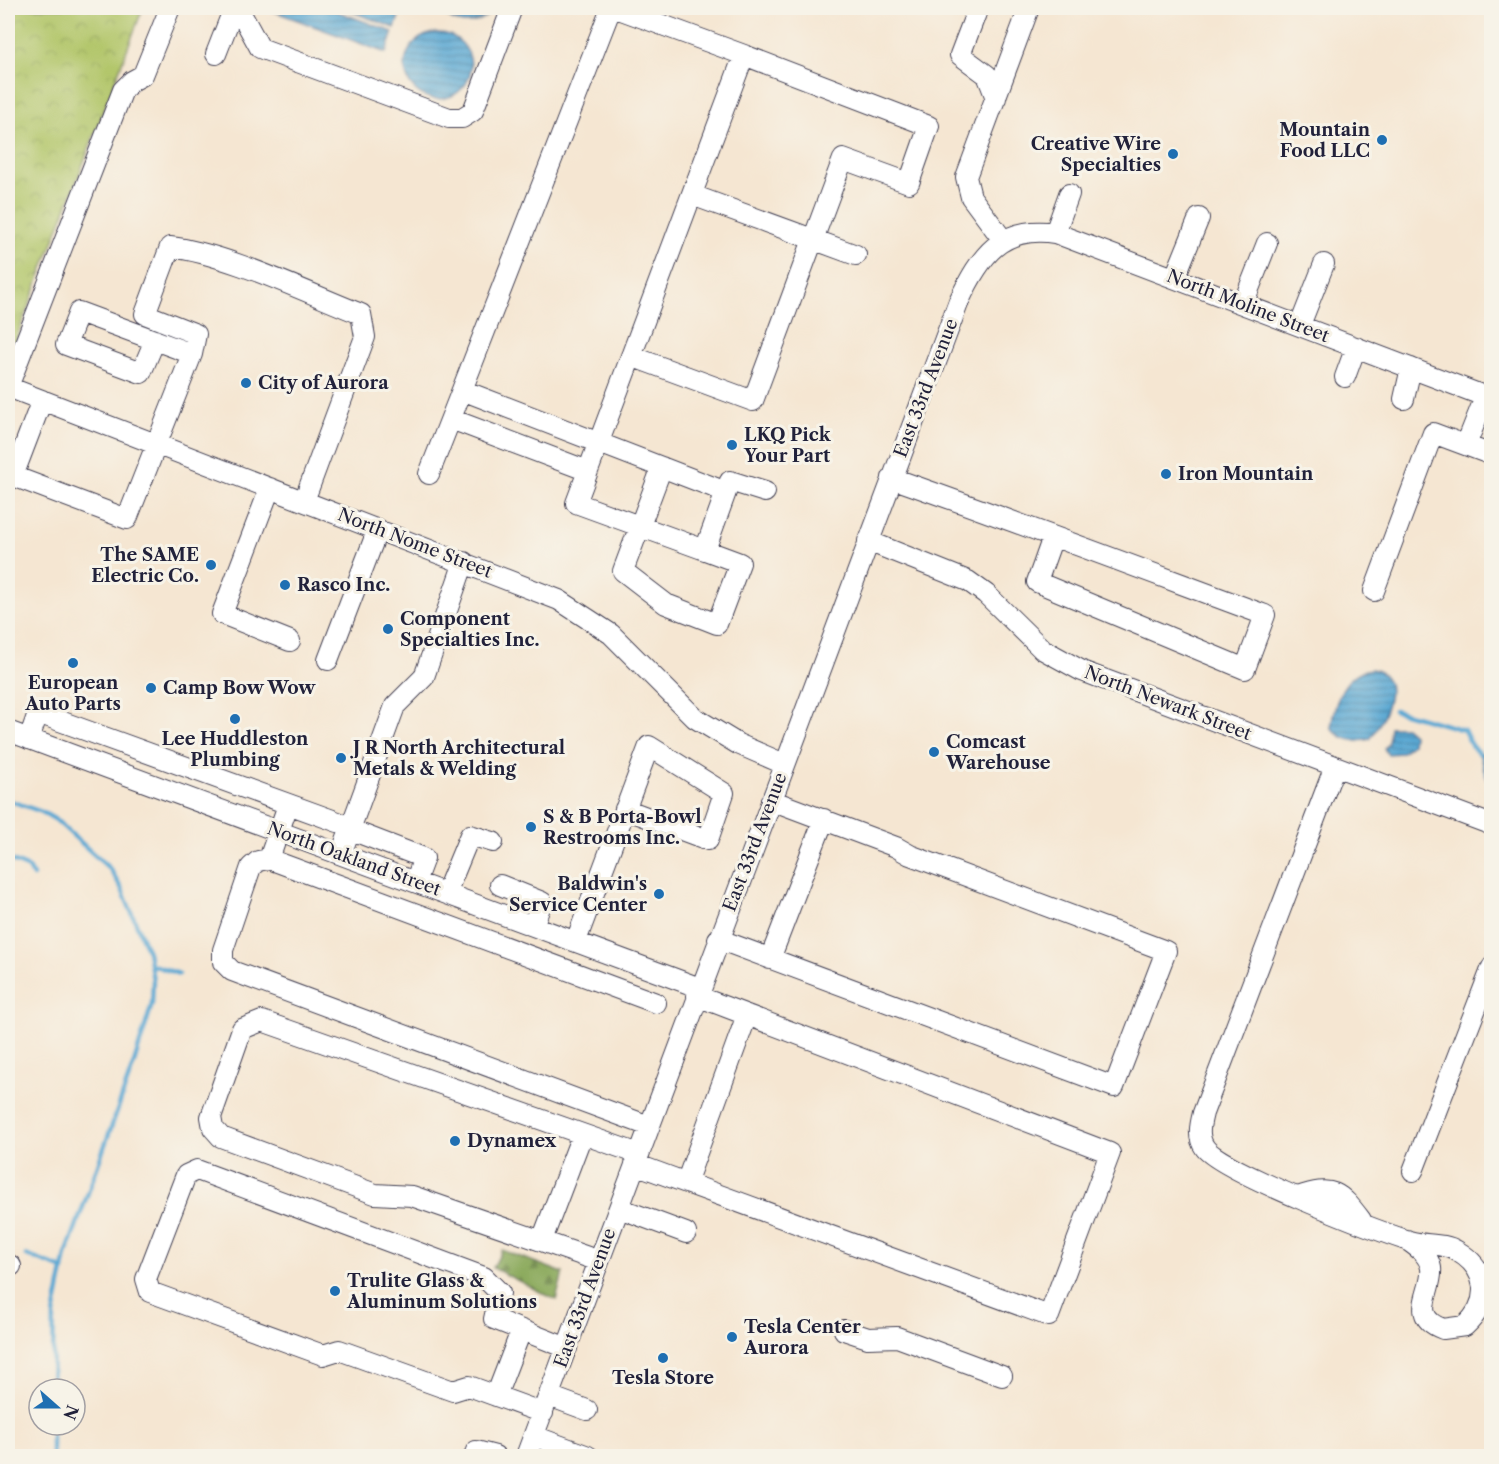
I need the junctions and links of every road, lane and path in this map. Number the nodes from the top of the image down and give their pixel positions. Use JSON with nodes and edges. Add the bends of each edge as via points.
{"nodes":[{"id":1,"x":170,"y":8,"type":"edge"},
{"id":2,"x":236,"y":8,"type":"edge"},
{"id":3,"x":512,"y":8,"type":"edge"},
{"id":4,"x":611,"y":8,"type":"edge"},
{"id":5,"x":616,"y":8,"type":"edge"},
{"id":6,"x":978,"y":8,"type":"edge"},
{"id":7,"x":1029,"y":8,"type":"edge"},
{"id":8,"x":216,"y":54,"type":"dead end"},
{"id":9,"x":744,"y":55,"type":"junction"},
{"id":10,"x":996,"y":98,"type":"junction"},
{"id":11,"x":1069,"y":194,"type":"dead end"},
{"id":12,"x":692,"y":195,"type":"junction"},
{"id":13,"x":1198,"y":218,"type":"dead end"},
{"id":14,"x":1055,"y":233,"type":"junction"},
{"id":15,"x":813,"y":240,"type":"junction"},
{"id":16,"x":1003,"y":240,"type":"junction"},
{"id":17,"x":1266,"y":243,"type":"dead end"},
{"id":18,"x":856,"y":255,"type":"dead end"},
{"id":19,"x":1324,"y":264,"type":"dead end"},
{"id":20,"x":1175,"y":277,"type":"junction"},
{"id":21,"x":1243,"y":304,"type":"junction"},
{"id":22,"x":1300,"y":325,"type":"junction"},
{"id":23,"x":155,"y":340,"type":"dead end"},
{"id":24,"x":1356,"y":347,"type":"junction"},
{"id":25,"x":192,"y":354,"type":"junction"},
{"id":26,"x":631,"y":356,"type":"junction"},
{"id":27,"x":1411,"y":368,"type":"junction"},
{"id":28,"x":1345,"y":377,"type":"dead end"},
{"id":29,"x":8,"y":387,"type":"edge"},
{"id":30,"x":462,"y":390,"type":"junction"},
{"id":31,"x":1488,"y":398,"type":"edge"},
{"id":32,"x":1404,"y":399,"type":"dead end"},
{"id":33,"x":42,"y":400,"type":"junction"},
{"id":34,"x":451,"y":419,"type":"junction"},
{"id":35,"x":599,"y":443,"type":"junction"},
{"id":36,"x":156,"y":444,"type":"junction"},
{"id":37,"x":1466,"y":445,"type":"junction"},
{"id":38,"x":1491,"y":455,"type":"edge"},
{"id":39,"x":662,"y":467,"type":"junction"},
{"id":40,"x":588,"y":471,"type":"junction"},
{"id":41,"x":429,"y":474,"type":"dead end"},
{"id":42,"x":892,"y":478,"type":"junction"},
{"id":43,"x":10,"y":482,"type":"edge"},
{"id":44,"x":270,"y":488,"type":"junction"},
{"id":45,"x":726,"y":492,"type":"junction"},
{"id":46,"x":765,"y":492,"type":"dead end"},
{"id":47,"x":304,"y":501,"type":"junction"},
{"id":48,"x":640,"y":527,"type":"junction"},
{"id":49,"x":378,"y":529,"type":"junction"},
{"id":50,"x":1053,"y":537,"type":"junction"},
{"id":51,"x":868,"y":541,"type":"junction"},
{"id":52,"x":705,"y":550,"type":"junction"},
{"id":53,"x":464,"y":562,"type":"junction"},
{"id":54,"x":1374,"y":591,"type":"dead end"},
{"id":55,"x":290,"y":640,"type":"dead end"},
{"id":56,"x":328,"y":660,"type":"dead end"},
{"id":57,"x":8,"y":731,"type":"edge"},
{"id":58,"x":29,"y":739,"type":"junction"},
{"id":59,"x":784,"y":764,"type":"junction"},
{"id":60,"x":1335,"y":766,"type":"junction"},
{"id":61,"x":771,"y":800,"type":"junction"},
{"id":62,"x":288,"y":805,"type":"junction"},
{"id":63,"x":625,"y":809,"type":"junction"},
{"id":64,"x":824,"y":819,"type":"junction"},
{"id":65,"x":1491,"y":825,"type":"edge"},
{"id":66,"x":344,"y":826,"type":"junction"},
{"id":67,"x":279,"y":831,"type":"junction"},
{"id":68,"x":493,"y":843,"type":"dead end"},
{"id":69,"x":334,"y":852,"type":"junction"},
{"id":70,"x":269,"y":859,"type":"junction"},
{"id":71,"x":318,"y":878,"type":"junction"},
{"id":72,"x":421,"y":884,"type":"junction"},
{"id":73,"x":500,"y":885,"type":"dead end"},
{"id":74,"x":446,"y":893,"type":"junction"},
{"id":75,"x":416,"y":914,"type":"junction"},
{"id":76,"x":528,"y":924,"type":"junction"},
{"id":77,"x":718,"y":939,"type":"junction"},
{"id":78,"x":576,"y":941,"type":"junction"},
{"id":79,"x":513,"y":950,"type":"junction"},
{"id":80,"x":623,"y":959,"type":"junction"},
{"id":81,"x":770,"y":959,"type":"junction"},
{"id":82,"x":1491,"y":967,"type":"edge"},
{"id":83,"x":612,"y":987,"type":"junction"},
{"id":84,"x":699,"y":992,"type":"junction"},
{"id":85,"x":656,"y":1003,"type":"dead end"},
{"id":86,"x":747,"y":1015,"type":"junction"},
{"id":87,"x":649,"y":1126,"type":"junction"},
{"id":88,"x":582,"y":1135,"type":"junction"},
{"id":89,"x":637,"y":1159,"type":"junction"},
{"id":90,"x":1413,"y":1171,"type":"dead end"},
{"id":91,"x":686,"y":1183,"type":"junction"},
{"id":92,"x":619,"y":1208,"type":"junction"},
{"id":93,"x":686,"y":1233,"type":"dead end"},
{"id":94,"x":543,"y":1240,"type":"junction"},
{"id":95,"x":1407,"y":1240,"type":"junction"},
{"id":96,"x":599,"y":1261,"type":"junction"},
{"id":97,"x":844,"y":1330,"type":"dead end"},
{"id":98,"x":521,"y":1331,"type":"junction"},
{"id":99,"x":567,"y":1348,"type":"junction"},
{"id":100,"x":1002,"y":1376,"type":"dead end"},
{"id":101,"x":496,"y":1396,"type":"junction"},
{"id":102,"x":546,"y":1405,"type":"junction"},
{"id":103,"x":587,"y":1410,"type":"dead end"},
{"id":104,"x":534,"y":1436,"type":"junction"},
{"id":105,"x":474,"y":1456,"type":"edge"},
{"id":106,"x":495,"y":1456,"type":"edge"},
{"id":107,"x":526,"y":1456,"type":"edge"},
{"id":108,"x":588,"y":1456,"type":"edge"}],
"edges":[{"from":1,"to":29,"type":"street","via":[[143,75],[123,90]]},
{"from":2,"to":3,"type":"street","via":[[260,48],[449,118],[462,118],[473,111]]},
{"from":2,"to":8,"type":"street"},
{"from":4,"to":30,"type":"street"},
{"from":5,"to":9,"type":"street"},
{"from":6,"to":10,"type":"street","via":[[960,55],[987,75]]},
{"from":7,"to":10,"type":"street"},
{"from":9,"to":12,"type":"street"},
{"from":9,"to":15,"type":"street","via":[[929,126],[909,183],[843,159]]},
{"from":10,"to":16,"type":"street","via":[[966,177],[971,197]]},
{"from":11,"to":14,"type":"street"},
{"from":12,"to":15,"type":"street"},
{"from":12,"to":26,"type":"street"},
{"from":13,"to":20,"type":"street"},
{"from":14,"to":16,"type":"street","name":"North Moline Street","via":[[1025,231]]},
{"from":14,"to":20,"type":"street","name":"North Moline Street"},
{"from":15,"to":18,"type":"street"},
{"from":15,"to":26,"type":"street","via":[[753,401]]},
{"from":16,"to":42,"type":"street","name":"East 33rd Avenue","via":[[984,256],[959,300]]},
{"from":17,"to":21,"type":"street"},
{"from":19,"to":22,"type":"street"},
{"from":20,"to":21,"type":"street","name":"North Moline Street"},
{"from":21,"to":22,"type":"street","name":"North Moline Street"},
{"from":22,"to":24,"type":"street","name":"North Moline Street"},
{"from":23,"to":25,"type":"street"},
{"from":24,"to":27,"type":"street","name":"North Moline Street"},
{"from":24,"to":28,"type":"street"},
{"from":25,"to":36,"type":"street"},
{"from":25,"to":47,"type":"street","via":[[196,334],[145,314],[170,247],[242,268],[362,314],[364,337]]},
{"from":26,"to":35,"type":"street"},
{"from":27,"to":31,"type":"street","name":"North Moline Street"},
{"from":27,"to":32,"type":"street"},
{"from":29,"to":33,"type":"street","name":"North Nome Street"},
{"from":30,"to":34,"type":"street"},
{"from":30,"to":35,"type":"street"},
{"from":31,"to":37,"type":"street"},
{"from":33,"to":36,"type":"street","name":"North Nome Street"},
{"from":33,"to":43,"type":"street"},
{"from":34,"to":40,"type":"street"},
{"from":34,"to":41,"type":"street"},
{"from":35,"to":39,"type":"street"},
{"from":35,"to":40,"type":"street"},
{"from":36,"to":43,"type":"street","via":[[127,519]]},
{"from":36,"to":44,"type":"street","name":"North Nome Street"},
{"from":37,"to":38,"type":"street"},
{"from":37,"to":54,"type":"street","via":[[1433,433]]},
{"from":39,"to":45,"type":"street"},
{"from":39,"to":48,"type":"street"},
{"from":40,"to":48,"type":"street","via":[[576,503]]},
{"from":42,"to":50,"type":"street"},
{"from":42,"to":51,"type":"street","name":"East 33rd Avenue"},
{"from":44,"to":47,"type":"street","name":"North Nome Street"},
{"from":44,"to":55,"type":"street","via":[[222,614]]},
{"from":45,"to":46,"type":"street","via":[[730,481]]},
{"from":45,"to":52,"type":"street"},
{"from":47,"to":49,"type":"street","name":"North Nome Street"},
{"from":48,"to":52,"type":"street"},
{"from":48,"to":52,"type":"street","via":[[623,571],[666,604],[717,624],[740,563]]},
{"from":49,"to":53,"type":"street","name":"North Nome Street"},
{"from":49,"to":56,"type":"street"},
{"from":50,"to":50,"type":"street","via":[[1265,615],[1245,669],[1037,582]]},
{"from":51,"to":59,"type":"street","name":"East 33rd Avenue"},
{"from":51,"to":60,"type":"street","name":"North Newark Street","via":[[973,584],[1042,649],[1082,671]]},
{"from":53,"to":59,"type":"street","name":"North Nome Street","via":[[578,610],[611,634],[695,718],[738,744]]},
{"from":53,"to":66,"type":"street","via":[[424,677],[395,706]]},
{"from":57,"to":58,"type":"street","name":"North Oakland Street"},
{"from":58,"to":62,"type":"street","via":[[38,713]]},
{"from":58,"to":67,"type":"street","name":"North Oakland Street"},
{"from":59,"to":61,"type":"street","name":"East 33rd Avenue"},
{"from":60,"to":65,"type":"street","name":"North Newark Street"},
{"from":60,"to":95,"type":"street","via":[[1200,1127],[1203,1146],[1215,1157],[1298,1197],[1321,1189],[1331,1192],[1350,1206],[1362,1223]]},
{"from":61,"to":64,"type":"street"},
{"from":61,"to":77,"type":"street","name":"East 33rd Avenue"},
{"from":62,"to":66,"type":"street"},
{"from":62,"to":67,"type":"street"},
{"from":63,"to":63,"type":"street","via":[[649,746],[724,792],[708,840]]},
{"from":63,"to":78,"type":"street"},
{"from":64,"to":81,"type":"street"},
{"from":64,"to":81,"type":"street","via":[[1166,951],[1114,1087]]},
{"from":66,"to":69,"type":"street"},
{"from":66,"to":72,"type":"street","via":[[424,858]]},
{"from":67,"to":69,"type":"street","name":"North Oakland Street"},
{"from":67,"to":70,"type":"street"},
{"from":68,"to":74,"type":"street","via":[[470,835]]},
{"from":69,"to":71,"type":"street"},
{"from":69,"to":72,"type":"street","name":"North Oakland Street"},
{"from":70,"to":71,"type":"street"},
{"from":70,"to":87,"type":"street","via":[[251,867],[223,950],[223,962],[231,971]]},
{"from":71,"to":75,"type":"street"},
{"from":72,"to":74,"type":"street","name":"North Oakland Street"},
{"from":72,"to":75,"type":"street"},
{"from":73,"to":76,"type":"street","via":[[542,902]]},
{"from":74,"to":76,"type":"street","name":"North Oakland Street"},
{"from":75,"to":79,"type":"street"},
{"from":76,"to":78,"type":"street","name":"North Oakland Street"},
{"from":76,"to":79,"type":"street"},
{"from":77,"to":81,"type":"street"},
{"from":77,"to":84,"type":"street","name":"East 33rd Avenue"},
{"from":78,"to":80,"type":"street","name":"North Oakland Street"},
{"from":79,"to":83,"type":"street"},
{"from":80,"to":83,"type":"street"},
{"from":80,"to":84,"type":"street","name":"North Oakland Street"},
{"from":82,"to":90,"type":"street"},
{"from":83,"to":85,"type":"street"},
{"from":84,"to":86,"type":"street","name":"North Oakland Street"},
{"from":84,"to":87,"type":"street","name":"East 33rd Avenue"},
{"from":86,"to":91,"type":"street"},
{"from":86,"to":91,"type":"street","name":"North Oakland Street","via":[[1110,1153],[1049,1316]]},
{"from":87,"to":89,"type":"street","name":"East 33rd Avenue"},
{"from":88,"to":89,"type":"street"},
{"from":88,"to":94,"type":"street"},
{"from":88,"to":94,"type":"street","via":[[262,1021],[242,1029],[211,1117],[213,1128],[221,1137],[375,1194],[412,1196]]},
{"from":89,"to":91,"type":"street"},
{"from":89,"to":92,"type":"street","name":"East 33rd Avenue"},
{"from":92,"to":93,"type":"street"},
{"from":92,"to":96,"type":"street","name":"East 33rd Avenue"},
{"from":94,"to":96,"type":"street"},
{"from":95,"to":95,"type":"street","via":[[1424,1254],[1431,1269],[1424,1298],[1428,1319],[1443,1329],[1465,1326],[1482,1302],[1483,1278],[1479,1269],[1449,1246]]},
{"from":96,"to":99,"type":"street","name":"East 33rd Avenue"},
{"from":97,"to":100,"type":"street","via":[[868,1338],[897,1337]]},
{"from":98,"to":99,"type":"street"},
{"from":98,"to":101,"type":"street"},
{"from":98,"to":101,"type":"street","via":[[494,1319],[500,1293],[484,1277],[198,1170],[186,1175],[146,1279],[150,1292],[322,1355],[339,1350],[453,1391],[469,1386]]},
{"from":99,"to":102,"type":"street","name":"East 33rd Avenue"},
{"from":101,"to":102,"type":"street"},
{"from":102,"to":103,"type":"street"},
{"from":102,"to":104,"type":"street","name":"East 33rd Avenue"},
{"from":104,"to":107,"type":"street","name":"East 33rd Avenue"},
{"from":104,"to":108,"type":"street"},
{"from":105,"to":106,"type":"street","via":[[476,1451]]}]}
